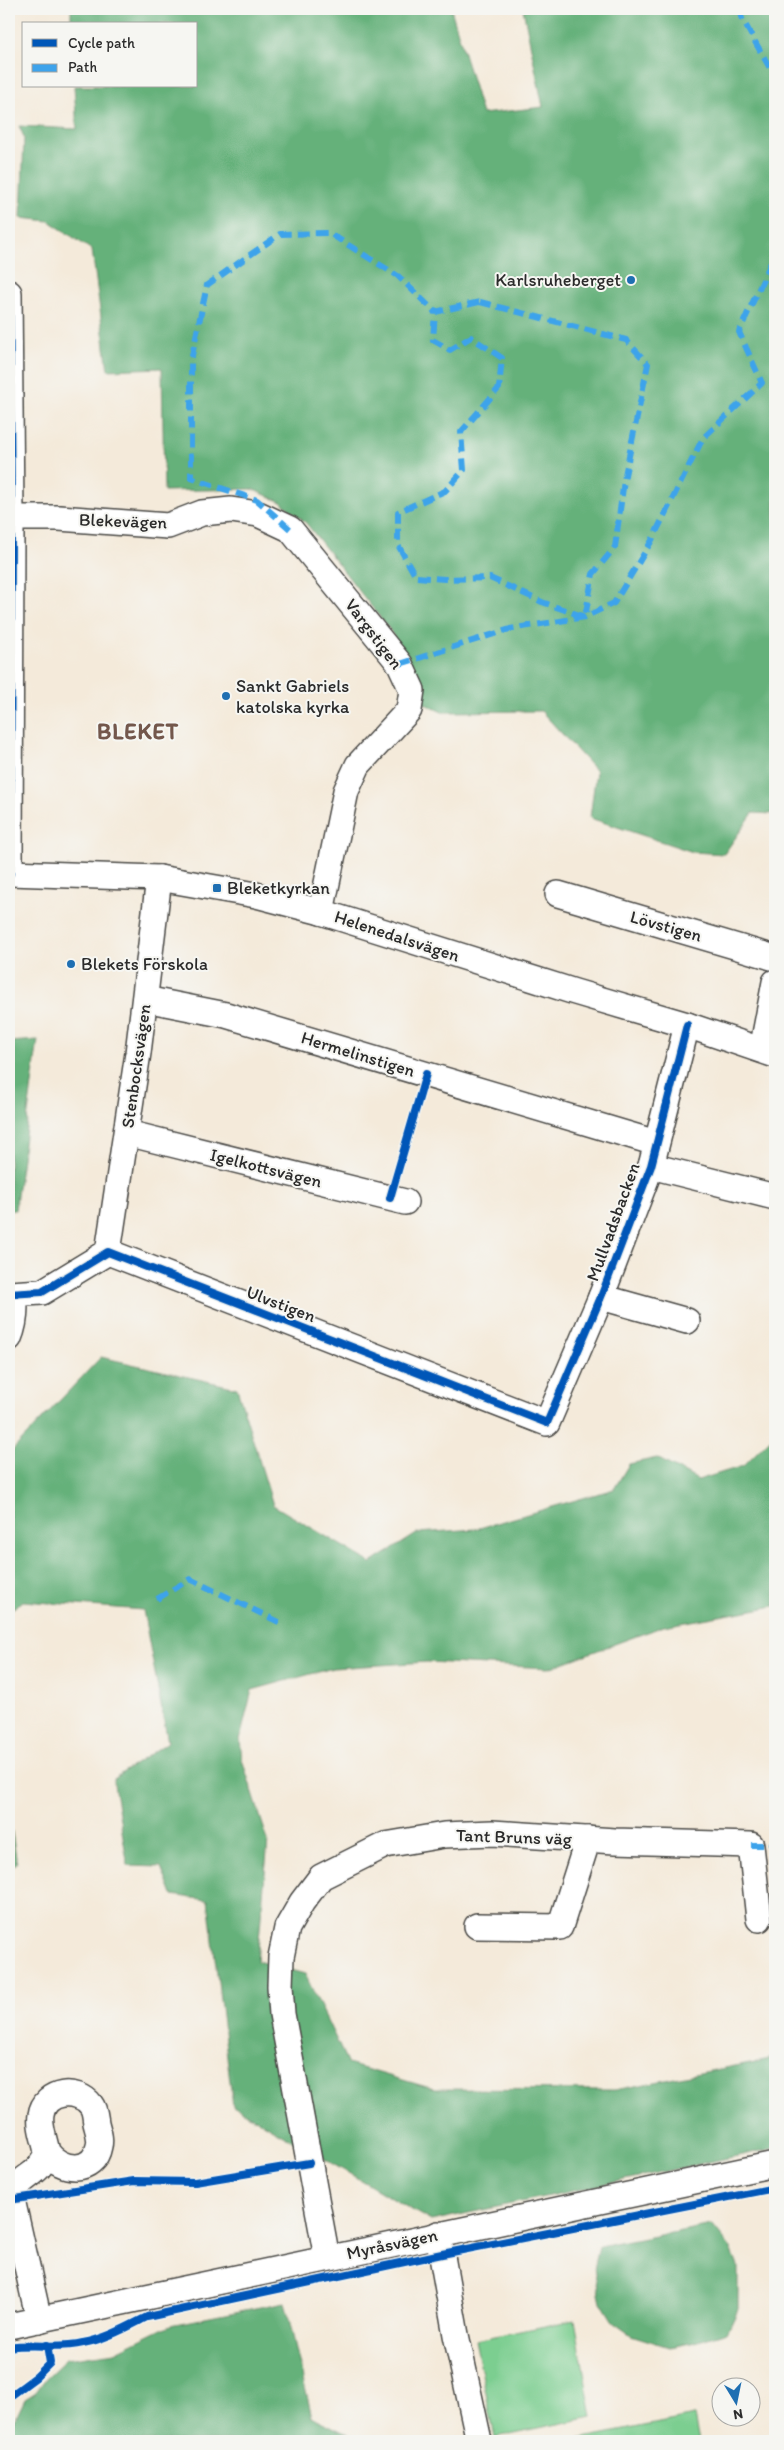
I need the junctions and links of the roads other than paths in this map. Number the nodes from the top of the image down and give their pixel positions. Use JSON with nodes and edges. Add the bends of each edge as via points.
{"nodes":[{"id":1,"x":9,"y":293,"type":"edge"},
{"id":2,"x":10,"y":518,"type":"edge"},
{"id":3,"x":290,"y":529,"type":"joint"},
{"id":4,"x":10,"y":873,"type":"edge"},
{"id":5,"x":159,"y":878,"type":"junction"},
{"id":6,"x":558,"y":894,"type":"dead end"},
{"id":7,"x":321,"y":912,"type":"junction"},
{"id":8,"x":775,"y":958,"type":"edge"},
{"id":9,"x":775,"y":982,"type":"edge"},
{"id":10,"x":145,"y":999,"type":"junction"},
{"id":11,"x":687,"y":1025,"type":"junction"},
{"id":12,"x":769,"y":1053,"type":"edge"},
{"id":13,"x":127,"y":1133,"type":"junction"},
{"id":14,"x":653,"y":1154,"type":"junction"},
{"id":15,"x":775,"y":1197,"type":"edge"},
{"id":16,"x":405,"y":1202,"type":"dead end"},
{"id":17,"x":108,"y":1252,"type":"junction"},
{"id":18,"x":11,"y":1295,"type":"edge"},
{"id":19,"x":601,"y":1297,"type":"junction"},
{"id":20,"x":687,"y":1321,"type":"dead end"},
{"id":21,"x":9,"y":1338,"type":"edge"},
{"id":22,"x":547,"y":1423,"type":"joint"},
{"id":23,"x":588,"y":1839,"type":"junction"},
{"id":24,"x":759,"y":1918,"type":"dead end"},
{"id":25,"x":477,"y":1926,"type":"dead end"},
{"id":26,"x":47,"y":2152,"type":"dead end"},
{"id":27,"x":775,"y":2164,"type":"edge"},
{"id":28,"x":438,"y":2234,"type":"junction"},
{"id":29,"x":326,"y":2258,"type":"junction"},
{"id":30,"x":38,"y":2320,"type":"junction"},
{"id":31,"x":9,"y":2326,"type":"edge"},
{"id":32,"x":479,"y":2441,"type":"edge"}],
"edges":[{"from":1,"to":2,"type":"street"},
{"from":2,"to":3,"type":"street","name":"Blekevägen","via":[[168,526],[202,513],[231,510],[258,514]]},
{"from":2,"to":4,"type":"street"},
{"from":3,"to":7,"type":"street","name":"Vargstigen","via":[[400,664],[412,690],[409,710],[358,765],[346,791]]},
{"from":4,"to":5,"type":"street","name":"Helenedalsvägen"},
{"from":5,"to":7,"type":"street","name":"Helenedalsvägen","via":[[256,895]]},
{"from":5,"to":10,"type":"street","name":"Stenbocksvägen"},
{"from":6,"to":8,"type":"street","name":"Lövstigen"},
{"from":7,"to":11,"type":"street","name":"Helenedalsvägen"},
{"from":9,"to":12,"type":"street"},
{"from":10,"to":13,"type":"street","name":"Stenbocksvägen"},
{"from":10,"to":14,"type":"street","name":"Hermelinstigen","via":[[226,1015]]},
{"from":11,"to":12,"type":"street","name":"Helenedalsvägen"},
{"from":11,"to":14,"type":"street","name":"Mullvadsbacken"},
{"from":13,"to":16,"type":"street","name":"Igelkottsvägen"},
{"from":13,"to":17,"type":"street","name":"Stenbocksvägen"},
{"from":14,"to":15,"type":"street","name":"Hermelinstigen"},
{"from":14,"to":19,"type":"street","name":"Mullvadsbacken"},
{"from":17,"to":18,"type":"street","via":[[42,1292]]},
{"from":17,"to":22,"type":"street","name":"Ulvstigen"},
{"from":18,"to":21,"type":"street","via":[[14,1322]]},
{"from":19,"to":20,"type":"street"},
{"from":19,"to":22,"type":"street","name":"Mullvadsbacken"},
{"from":23,"to":24,"type":"street","name":"Tant Bruns väg","via":[[751,1845]]},
{"from":23,"to":25,"type":"street","via":[[560,1928]]},
{"from":23,"to":29,"type":"street","name":"Tant Bruns väg","via":[[492,1833],[444,1835],[385,1845],[321,1877],[302,1902],[287,1928],[280,1986],[282,2014]]},
{"from":26,"to":30,"type":"street","via":[[38,2171],[16,2185],[11,2195]]},
{"from":27,"to":28,"type":"street","name":"Myråsvägen"},
{"from":28,"to":29,"type":"street","name":"Myråsvägen"},
{"from":28,"to":32,"type":"street"},
{"from":29,"to":30,"type":"street","name":"Myråsvägen"},
{"from":30,"to":31,"type":"street","name":"Myråsvägen"}]}
